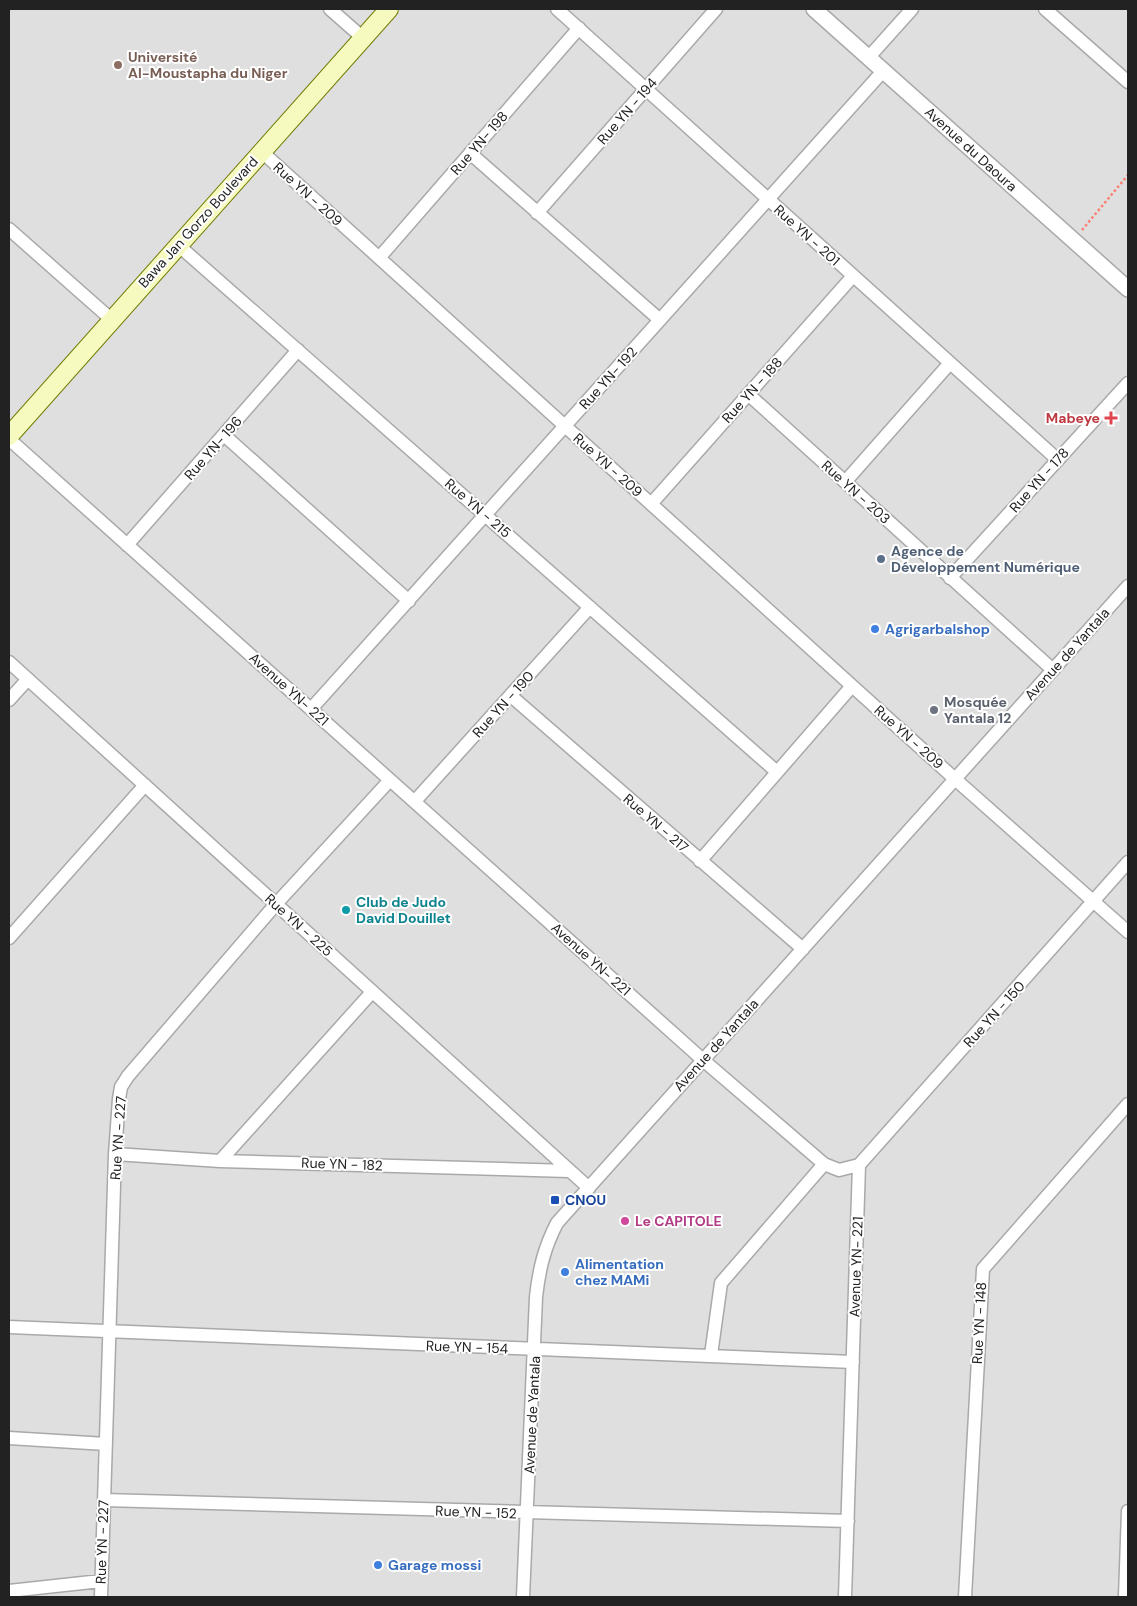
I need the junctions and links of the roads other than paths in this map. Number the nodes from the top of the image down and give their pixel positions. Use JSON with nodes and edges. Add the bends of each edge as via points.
{"nodes":[{"id":1,"x":330,"y":9,"type":"edge"},
{"id":2,"x":389,"y":9,"type":"edge"},
{"id":3,"x":557,"y":9,"type":"edge"},
{"id":4,"x":716,"y":9,"type":"edge"},
{"id":5,"x":814,"y":9,"type":"edge"},
{"id":6,"x":912,"y":9,"type":"edge"},
{"id":7,"x":1045,"y":9,"type":"edge"},
{"id":8,"x":579,"y":28,"type":"junction"},
{"id":9,"x":363,"y":38,"type":"junction"},
{"id":10,"x":869,"y":57,"type":"junction"},
{"id":11,"x":884,"y":70,"type":"junction"},
{"id":12,"x":1128,"y":82,"type":"edge"},
{"id":13,"x":646,"y":89,"type":"junction"},
{"id":14,"x":261,"y":151,"type":"junction"},
{"id":15,"x":470,"y":154,"type":"junction"},
{"id":16,"x":768,"y":199,"type":"junction"},
{"id":17,"x":537,"y":213,"type":"junction"},
{"id":18,"x":9,"y":229,"type":"edge"},
{"id":19,"x":178,"y":245,"type":"junction"},
{"id":20,"x":379,"y":258,"type":"junction"},
{"id":21,"x":853,"y":276,"type":"junction"},
{"id":22,"x":1128,"y":289,"type":"edge"},
{"id":23,"x":112,"y":320,"type":"junction"},
{"id":24,"x":660,"y":320,"type":"junction"},
{"id":25,"x":298,"y":350,"type":"junction"},
{"id":26,"x":950,"y":363,"type":"junction"},
{"id":27,"x":1128,"y":383,"type":"edge"},
{"id":28,"x":748,"y":394,"type":"junction"},
{"id":29,"x":565,"y":426,"type":"junction"},
{"id":30,"x":224,"y":435,"type":"junction"},
{"id":31,"x":9,"y":438,"type":"edge"},
{"id":32,"x":1058,"y":460,"type":"junction"},
{"id":33,"x":845,"y":482,"type":"junction"},
{"id":34,"x":651,"y":504,"type":"junction"},
{"id":35,"x":485,"y":515,"type":"junction"},
{"id":36,"x":127,"y":545,"type":"junction"},
{"id":37,"x":950,"y":578,"type":"junction"},
{"id":38,"x":1128,"y":586,"type":"edge"},
{"id":39,"x":409,"y":601,"type":"junction"},
{"id":40,"x":590,"y":607,"type":"junction"},
{"id":41,"x":9,"y":662,"type":"edge"},
{"id":42,"x":1053,"y":670,"type":"junction"},
{"id":43,"x":28,"y":679,"type":"junction"},
{"id":44,"x":852,"y":686,"type":"junction"},
{"id":45,"x":511,"y":696,"type":"junction"},
{"id":46,"x":9,"y":700,"type":"edge"},
{"id":47,"x":311,"y":709,"type":"junction"},
{"id":48,"x":777,"y":772,"type":"junction"},
{"id":49,"x":955,"y":779,"type":"junction"},
{"id":50,"x":390,"y":780,"type":"junction"},
{"id":51,"x":145,"y":785,"type":"junction"},
{"id":52,"x":415,"y":802,"type":"junction"},
{"id":53,"x":700,"y":860,"type":"junction"},
{"id":54,"x":1128,"y":862,"type":"edge"},
{"id":55,"x":1093,"y":901,"type":"junction"},
{"id":56,"x":276,"y":904,"type":"junction"},
{"id":57,"x":1128,"y":932,"type":"edge"},
{"id":58,"x":9,"y":938,"type":"edge"},
{"id":59,"x":803,"y":949,"type":"junction"},
{"id":60,"x":372,"y":992,"type":"junction"},
{"id":61,"x":704,"y":1060,"type":"junction"},
{"id":62,"x":1128,"y":1104,"type":"edge"},
{"id":63,"x":115,"y":1154,"type":"junction"},
{"id":64,"x":220,"y":1161,"type":"junction"},
{"id":65,"x":824,"y":1164,"type":"junction"},
{"id":66,"x":859,"y":1165,"type":"junction"},
{"id":67,"x":569,"y":1171,"type":"junction"},
{"id":68,"x":589,"y":1188,"type":"junction"},
{"id":69,"x":9,"y":1327,"type":"edge"},
{"id":70,"x":110,"y":1333,"type":"junction"},
{"id":71,"x":535,"y":1349,"type":"junction"},
{"id":72,"x":711,"y":1355,"type":"junction"},
{"id":73,"x":853,"y":1362,"type":"junction"},
{"id":74,"x":9,"y":1438,"type":"edge"},
{"id":75,"x":106,"y":1444,"type":"junction"},
{"id":76,"x":104,"y":1500,"type":"junction"},
{"id":77,"x":1128,"y":1511,"type":"edge"},
{"id":78,"x":527,"y":1513,"type":"junction"},
{"id":79,"x":848,"y":1521,"type":"junction"},
{"id":80,"x":101,"y":1581,"type":"junction"},
{"id":81,"x":9,"y":1591,"type":"edge"},
{"id":82,"x":100,"y":1597,"type":"edge"},
{"id":83,"x":523,"y":1597,"type":"edge"},
{"id":84,"x":846,"y":1597,"type":"edge"},
{"id":85,"x":966,"y":1597,"type":"edge"},
{"id":86,"x":1125,"y":1597,"type":"edge"}],
"edges":[{"from":1,"to":9,"type":"street"},
{"from":2,"to":9,"type":"main road","name":"Bawa Jan Gorzo Boulevard"},
{"from":3,"to":8,"type":"street","name":"Rue YN - 201"},
{"from":4,"to":13,"type":"street","name":"Rue YN - 194"},
{"from":5,"to":10,"type":"street","name":"Avenue du Daoura"},
{"from":6,"to":10,"type":"street"},
{"from":7,"to":12,"type":"street"},
{"from":8,"to":13,"type":"street","name":"Rue YN - 201"},
{"from":8,"to":15,"type":"street","name":"Rue YN- 198"},
{"from":9,"to":14,"type":"main road","name":"Bawa Jan Gorzo Boulevard"},
{"from":10,"to":11,"type":"street","name":"Avenue du Daoura"},
{"from":11,"to":16,"type":"street","name":"Rue YN- 192"},
{"from":11,"to":22,"type":"street","name":"Avenue du Daoura"},
{"from":13,"to":16,"type":"street","name":"Rue YN - 201"},
{"from":13,"to":17,"type":"street","name":"Rue YN - 194"},
{"from":14,"to":19,"type":"main road","name":"Bawa Jan Gorzo Boulevard"},
{"from":14,"to":20,"type":"street","name":"Rue YN - 209"},
{"from":15,"to":17,"type":"street"},
{"from":15,"to":20,"type":"street","name":"Rue YN- 198"},
{"from":16,"to":21,"type":"street","name":"Rue YN - 201"},
{"from":16,"to":24,"type":"street","name":"Rue YN- 192"},
{"from":17,"to":24,"type":"street"},
{"from":18,"to":23,"type":"street"},
{"from":19,"to":23,"type":"main road","name":"Bawa Jan Gorzo Boulevard"},
{"from":19,"to":25,"type":"street","name":"Rue YN - 215"},
{"from":20,"to":29,"type":"street","name":"Rue YN - 209"},
{"from":21,"to":26,"type":"street","name":"Rue YN - 201"},
{"from":21,"to":28,"type":"street","name":"Rue YN - 188"},
{"from":23,"to":31,"type":"main road","name":"Bawa Jan Gorzo Boulevard"},
{"from":24,"to":29,"type":"street","name":"Rue YN- 192"},
{"from":25,"to":30,"type":"street","name":"Rue YN- 196"},
{"from":25,"to":35,"type":"street","name":"Rue YN - 215"},
{"from":26,"to":32,"type":"street","name":"Rue YN - 201"},
{"from":26,"to":33,"type":"street"},
{"from":27,"to":32,"type":"street","name":"Rue YN - 178"},
{"from":28,"to":33,"type":"street","name":"Rue YN - 203"},
{"from":28,"to":34,"type":"street","name":"Rue YN - 188"},
{"from":29,"to":34,"type":"street","name":"Rue YN - 209"},
{"from":29,"to":35,"type":"street","name":"Rue YN- 192"},
{"from":30,"to":36,"type":"street","name":"Rue YN- 196"},
{"from":30,"to":39,"type":"street"},
{"from":31,"to":36,"type":"street","name":"Avenue YN- 221"},
{"from":32,"to":37,"type":"street","name":"Rue YN - 178"},
{"from":33,"to":37,"type":"street","name":"Rue YN - 203"},
{"from":34,"to":44,"type":"street","name":"Rue YN - 209"},
{"from":35,"to":39,"type":"street","name":"Rue YN- 192"},
{"from":35,"to":40,"type":"street","name":"Rue YN - 215"},
{"from":36,"to":47,"type":"street","name":"Avenue YN- 221"},
{"from":37,"to":42,"type":"street","name":"Rue YN - 203"},
{"from":38,"to":42,"type":"street","name":"Avenue de Yantala"},
{"from":39,"to":47,"type":"street","name":"Rue YN- 192"},
{"from":40,"to":45,"type":"street","name":"Rue YN - 190"},
{"from":40,"to":48,"type":"street","name":"Rue YN - 215"},
{"from":41,"to":43,"type":"street","name":"Rue YN - 225"},
{"from":42,"to":49,"type":"street","name":"Avenue de Yantala"},
{"from":43,"to":46,"type":"street"},
{"from":43,"to":51,"type":"street","name":"Rue YN - 225"},
{"from":44,"to":48,"type":"street"},
{"from":44,"to":49,"type":"street","name":"Rue YN - 209"},
{"from":45,"to":52,"type":"street","name":"Rue YN - 190"},
{"from":45,"to":53,"type":"street","name":"Rue YN - 217"},
{"from":47,"to":50,"type":"street","name":"Avenue YN- 221"},
{"from":48,"to":53,"type":"street"},
{"from":49,"to":55,"type":"street","name":"Rue YN - 209"},
{"from":49,"to":59,"type":"street","name":"Avenue de Yantala"},
{"from":50,"to":52,"type":"street","name":"Avenue YN- 221"},
{"from":50,"to":56,"type":"street","name":"Rue YN - 227"},
{"from":51,"to":56,"type":"street","name":"Rue YN - 225"},
{"from":51,"to":58,"type":"street"},
{"from":52,"to":61,"type":"street","name":"Avenue YN- 221"},
{"from":53,"to":59,"type":"street","name":"Rue YN - 217"},
{"from":54,"to":55,"type":"street","name":"Rue YN - 150"},
{"from":55,"to":57,"type":"street","name":"Rue YN - 209"},
{"from":55,"to":66,"type":"street","name":"Rue YN - 150"},
{"from":56,"to":60,"type":"street","name":"Rue YN - 225"},
{"from":56,"to":63,"type":"street","name":"Rue YN - 227","via":[[128,1076],[121,1087],[119,1099]]},
{"from":59,"to":61,"type":"street","name":"Avenue de Yantala"},
{"from":60,"to":64,"type":"street"},
{"from":60,"to":67,"type":"street","name":"Rue YN - 225"},
{"from":61,"to":65,"type":"street","name":"Avenue YN- 221"},
{"from":61,"to":68,"type":"street","name":"Avenue de Yantala"},
{"from":62,"to":85,"type":"street","name":"Rue YN - 148","via":[[983,1268]]},
{"from":63,"to":64,"type":"street","name":"Rue YN - 182"},
{"from":63,"to":70,"type":"street","name":"Rue YN - 227"},
{"from":64,"to":67,"type":"street","name":"Rue YN - 182"},
{"from":65,"to":66,"type":"street","via":[[839,1170]]},
{"from":65,"to":72,"type":"street","via":[[721,1283]]},
{"from":66,"to":73,"type":"street","name":"Avenue YN- 221"},
{"from":67,"to":68,"type":"street","name":"Rue YN - 225"},
{"from":68,"to":71,"type":"street","name":"Avenue de Yantala","via":[[557,1223],[544,1248],[538,1272]]},
{"from":69,"to":70,"type":"street","name":"Rue YN - 154"},
{"from":70,"to":71,"type":"street","name":"Rue YN - 154"},
{"from":70,"to":75,"type":"street","name":"Rue YN - 227"},
{"from":71,"to":72,"type":"street","name":"Rue YN - 154"},
{"from":71,"to":78,"type":"street","name":"Avenue de Yantala"},
{"from":72,"to":73,"type":"street","name":"Rue YN - 154"},
{"from":73,"to":79,"type":"street","name":"Avenue YN- 221"},
{"from":74,"to":75,"type":"street"},
{"from":75,"to":76,"type":"street","name":"Rue YN - 227"},
{"from":76,"to":78,"type":"street","name":"Rue YN - 152"},
{"from":76,"to":80,"type":"street","name":"Rue YN - 227"},
{"from":77,"to":86,"type":"street"},
{"from":78,"to":79,"type":"street","name":"Rue YN - 152"},
{"from":78,"to":83,"type":"street","name":"Avenue de Yantala"},
{"from":79,"to":84,"type":"street","name":"Avenue YN- 221"},
{"from":80,"to":81,"type":"street"},
{"from":80,"to":82,"type":"street","name":"Rue YN - 227"}]}
